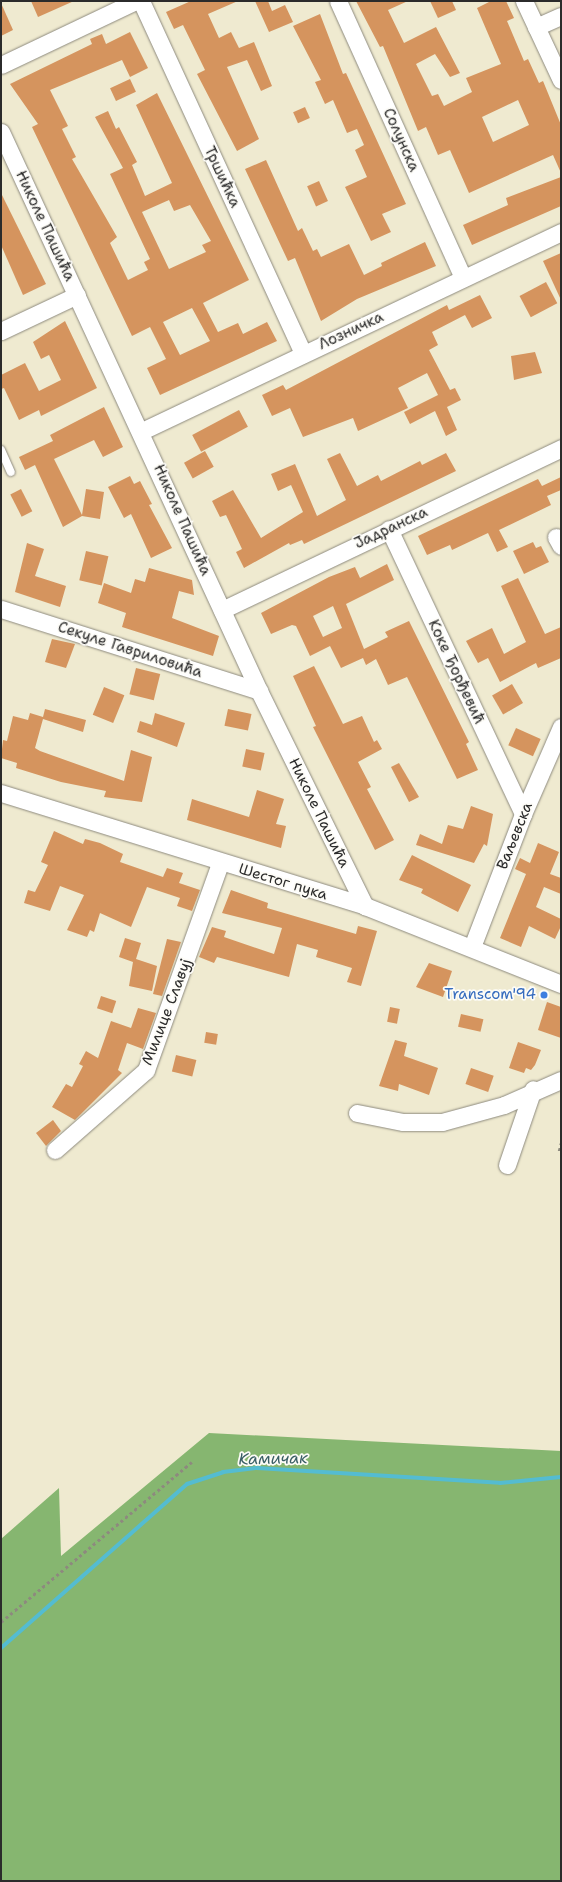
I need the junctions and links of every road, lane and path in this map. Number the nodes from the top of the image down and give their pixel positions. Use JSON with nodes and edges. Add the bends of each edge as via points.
{"nodes":[{"id":1,"x":136,"y":1,"type":"edge"},
{"id":2,"x":141,"y":1,"type":"edge"},
{"id":3,"x":338,"y":1,"type":"edge"},
{"id":4,"x":524,"y":1,"type":"edge"},
{"id":5,"x":561,"y":16,"type":"edge"},
{"id":6,"x":536,"y":27,"type":"junction"},
{"id":7,"x":1,"y":65,"type":"edge"},
{"id":8,"x":561,"y":80,"type":"edge"},
{"id":9,"x":1,"y":135,"type":"edge"},
{"id":10,"x":561,"y":232,"type":"edge"},
{"id":11,"x":463,"y":278,"type":"junction"},
{"id":12,"x":77,"y":295,"type":"junction"},
{"id":13,"x":1,"y":331,"type":"edge"},
{"id":14,"x":303,"y":353,"type":"junction"},
{"id":15,"x":142,"y":431,"type":"junction"},
{"id":16,"x":561,"y":448,"type":"edge"},
{"id":17,"x":1,"y":450,"type":"edge"},
{"id":18,"x":11,"y":472,"type":"dead end"},
{"id":19,"x":389,"y":529,"type":"junction"},
{"id":20,"x":1,"y":609,"type":"edge"},
{"id":21,"x":222,"y":610,"type":"junction"},
{"id":22,"x":260,"y":691,"type":"junction"},
{"id":23,"x":561,"y":726,"type":"edge"},
{"id":24,"x":1,"y":793,"type":"edge"},
{"id":25,"x":522,"y":814,"type":"junction"},
{"id":26,"x":220,"y":863,"type":"junction"},
{"id":27,"x":365,"y":906,"type":"junction"},
{"id":28,"x":472,"y":947,"type":"junction"},
{"id":29,"x":561,"y":984,"type":"edge"},
{"id":30,"x":561,"y":1080,"type":"edge"},
{"id":31,"x":534,"y":1089,"type":"junction"},
{"id":32,"x":357,"y":1113,"type":"dead end"},
{"id":33,"x":561,"y":1143,"type":"edge"},
{"id":34,"x":55,"y":1150,"type":"dead end"},
{"id":35,"x":559,"y":1151,"type":"dead end"},
{"id":36,"x":507,"y":1165,"type":"dead end"},
{"id":37,"x":192,"y":1462,"type":"dead end"},
{"id":38,"x":1,"y":1622,"type":"edge"}],
"edges":[{"from":1,"to":7,"type":"street"},
{"from":2,"to":14,"type":"street","name":"Тршићка"},
{"from":3,"to":11,"type":"street","name":"Солунска"},
{"from":4,"to":6,"type":"street"},
{"from":5,"to":6,"type":"street"},
{"from":6,"to":8,"type":"street"},
{"from":9,"to":12,"type":"street","name":"Николе Пашића"},
{"from":10,"to":11,"type":"street","name":"Лозничка"},
{"from":11,"to":14,"type":"street","name":"Лозничка"},
{"from":12,"to":13,"type":"street"},
{"from":12,"to":15,"type":"street","name":"Николе Пашића"},
{"from":14,"to":15,"type":"street","name":"Лозничка"},
{"from":15,"to":21,"type":"street","name":"Николе Пашића"},
{"from":16,"to":19,"type":"street","name":"Јадранска"},
{"from":17,"to":18,"type":"lane"},
{"from":19,"to":21,"type":"street","name":"Јадранска"},
{"from":19,"to":25,"type":"street","name":"Коке Ђорђевић"},
{"from":20,"to":22,"type":"street","name":"Секуле Гавриловића"},
{"from":21,"to":22,"type":"street","name":"Николе Пашића"},
{"from":22,"to":27,"type":"street","name":"Николе Пашића"},
{"from":23,"to":25,"type":"street","name":"Ваљевска"},
{"from":24,"to":26,"type":"street","name":"Шестог пука"},
{"from":25,"to":28,"type":"street","name":"Ваљевска"},
{"from":26,"to":27,"type":"street","name":"Шестог пука"},
{"from":26,"to":34,"type":"street","name":"Милице Славуј","via":[[146,1070]]},
{"from":27,"to":28,"type":"street","name":"Шестог пука"},
{"from":28,"to":29,"type":"street","name":"Шестог пука"},
{"from":30,"to":31,"type":"street"},
{"from":31,"to":32,"type":"street","via":[[504,1105],[442,1122],[403,1122]]},
{"from":31,"to":36,"type":"street"},
{"from":33,"to":35,"type":"path"},
{"from":37,"to":38,"type":"path"}]}
